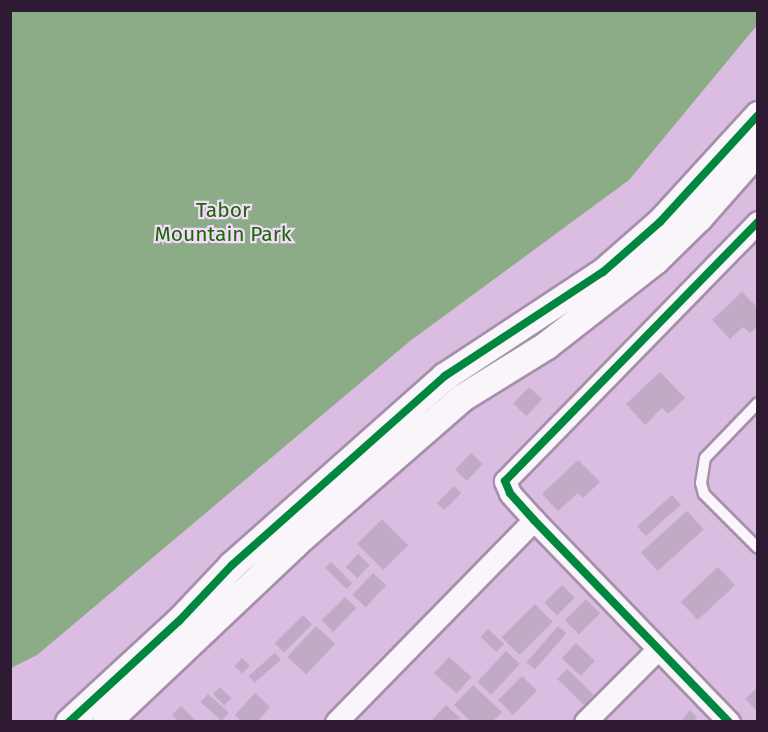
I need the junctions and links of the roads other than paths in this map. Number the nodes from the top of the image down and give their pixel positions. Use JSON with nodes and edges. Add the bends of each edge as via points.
{"nodes":[{"id":1,"x":758,"y":115,"type":"edge"},
{"id":2,"x":758,"y":150,"type":"edge"},
{"id":3,"x":758,"y":222,"type":"edge"},
{"id":4,"x":758,"y":403,"type":"edge"},
{"id":5,"x":534,"y":520,"type":"junction"},
{"id":6,"x":758,"y":548,"type":"edge"},
{"id":7,"x":658,"y":649,"type":"junction"},
{"id":8,"x":69,"y":722,"type":"edge"},
{"id":9,"x":106,"y":722,"type":"edge"},
{"id":10,"x":336,"y":722,"type":"edge"},
{"id":11,"x":585,"y":722,"type":"edge"},
{"id":12,"x":729,"y":722,"type":"edge"}],
"edges":[{"from":1,"to":8,"type":"street","via":[[652,229],[584,285],[445,376],[232,565],[171,628]]},
{"from":2,"to":9,"type":"street","via":[[655,260],[545,346],[461,398],[295,543]]},
{"from":3,"to":5,"type":"street","via":[[507,476],[505,486]]},
{"from":4,"to":6,"type":"lane","via":[[705,458],[701,483],[704,494]]},
{"from":5,"to":7,"type":"street"},
{"from":5,"to":10,"type":"street"},
{"from":7,"to":11,"type":"street"},
{"from":7,"to":12,"type":"street"}]}
